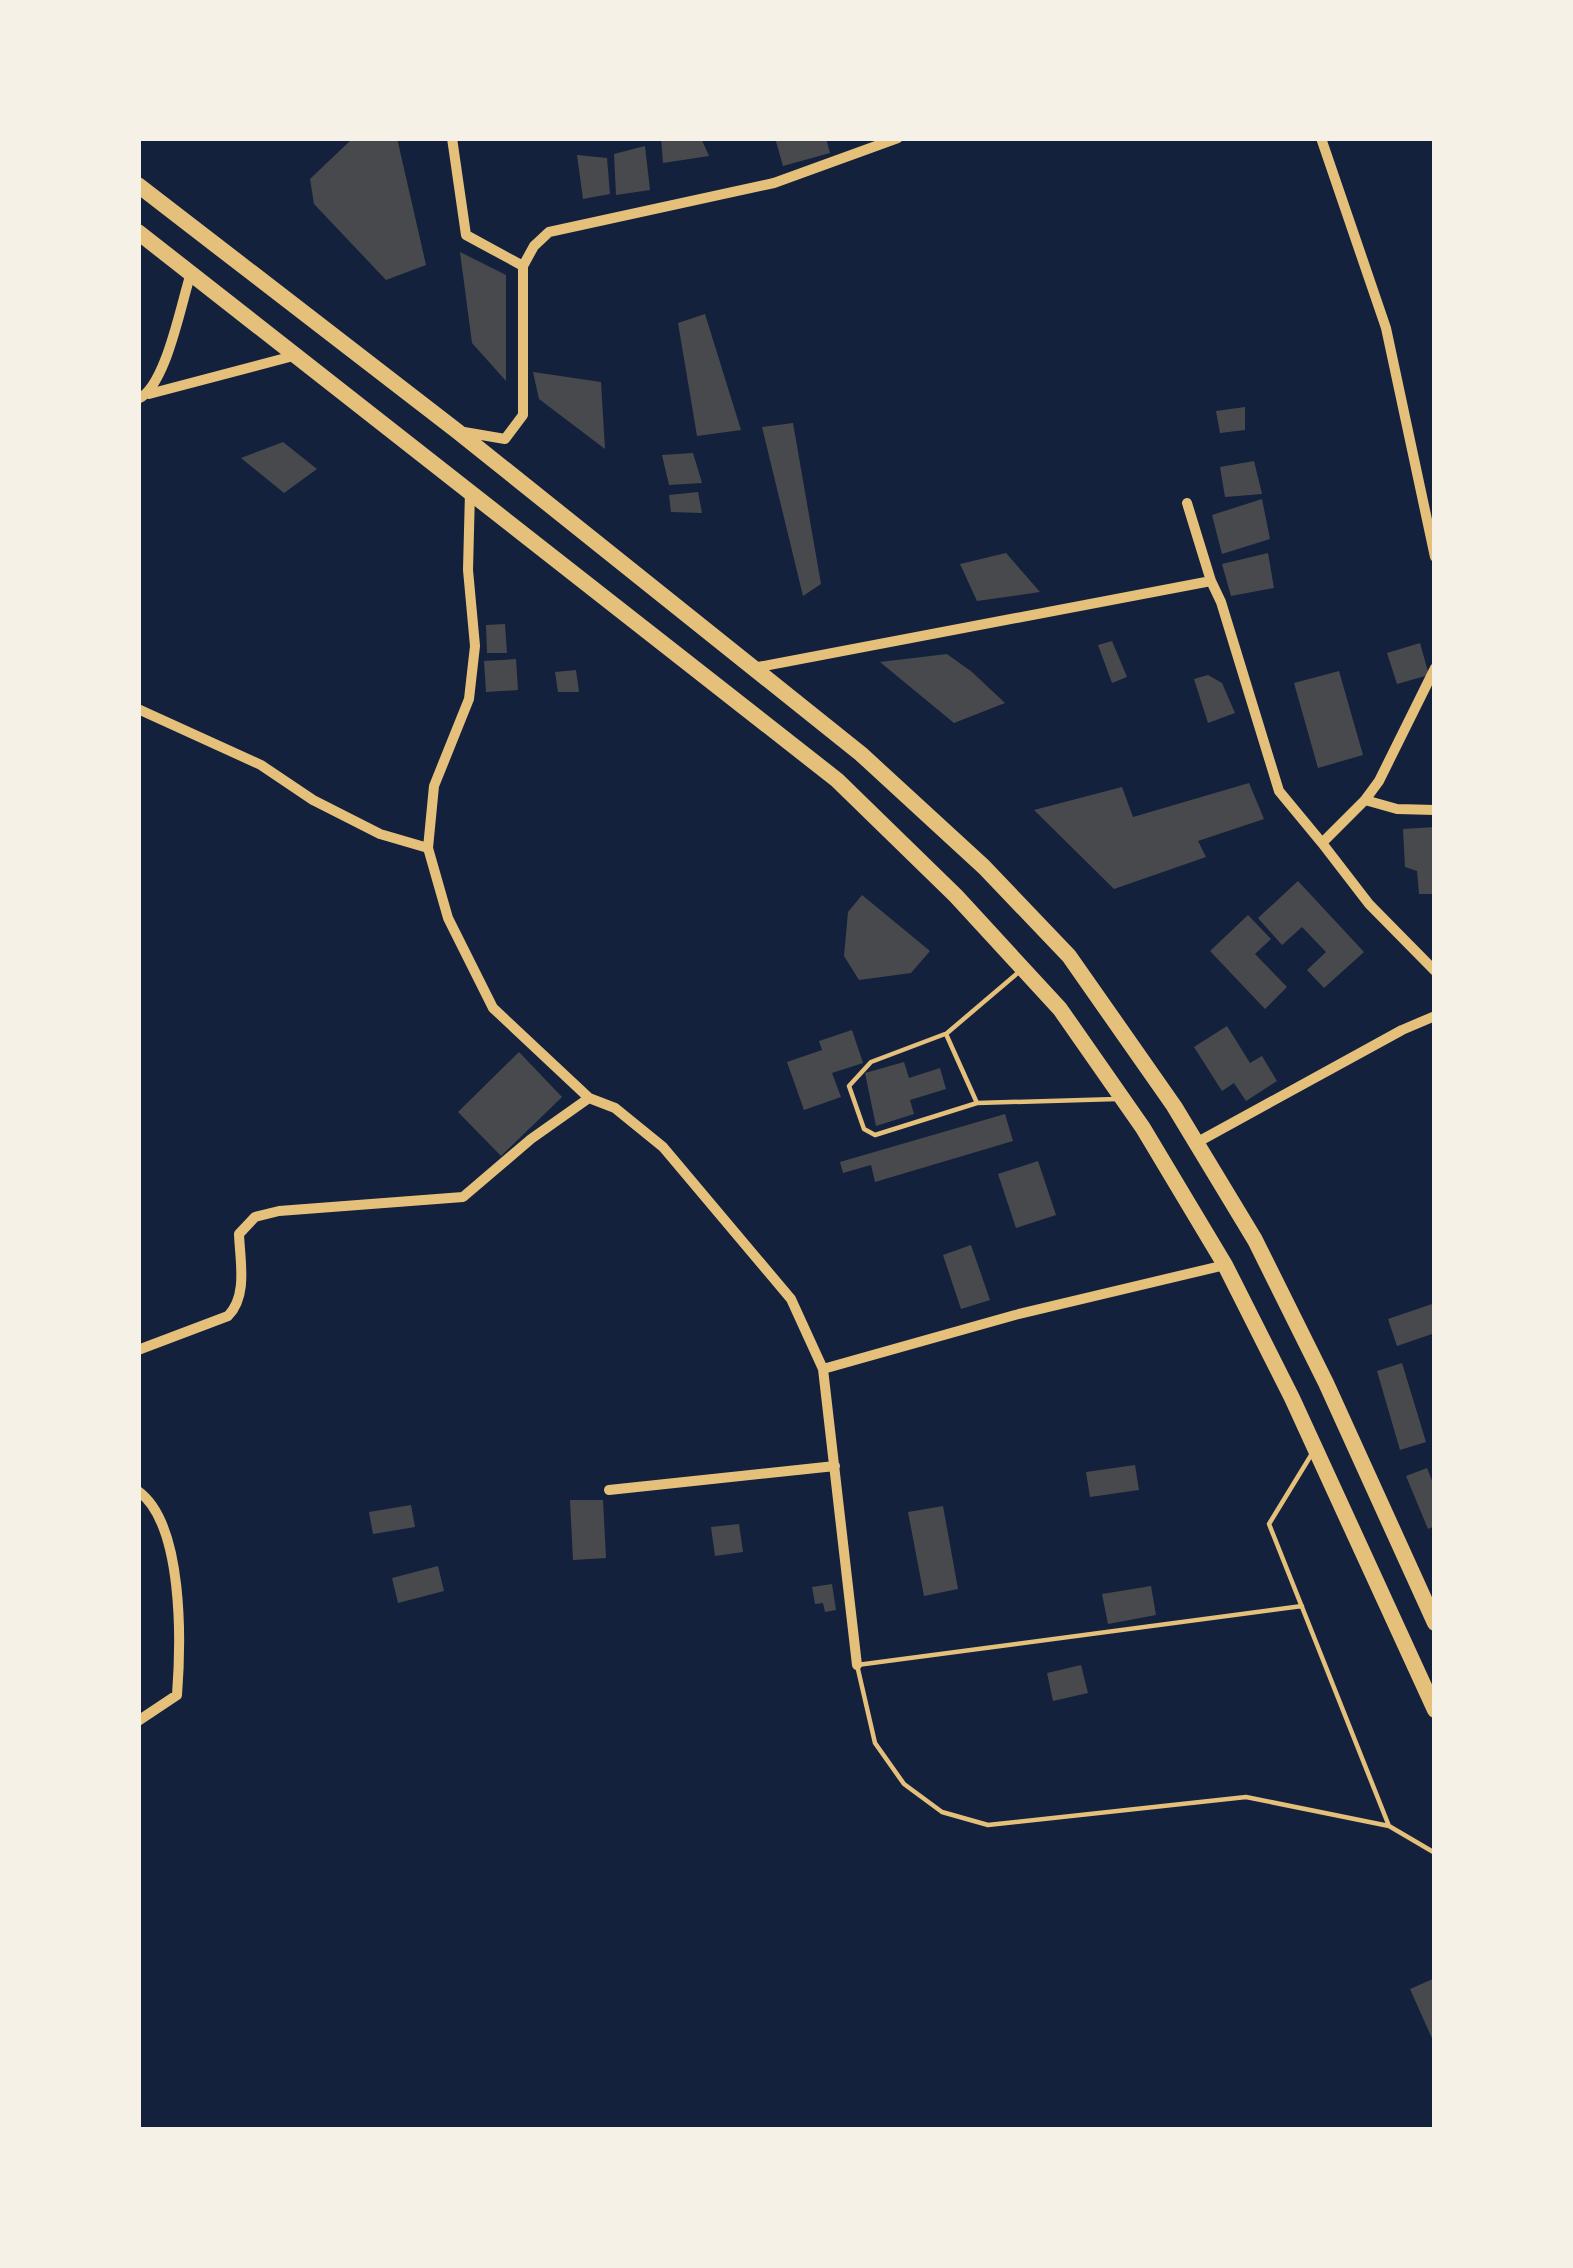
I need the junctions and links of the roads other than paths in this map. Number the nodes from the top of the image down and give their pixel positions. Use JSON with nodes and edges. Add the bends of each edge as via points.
{"nodes":[{"id":1,"x":452,"y":138,"type":"edge"},
{"id":2,"x":898,"y":138,"type":"edge"},
{"id":3,"x":1321,"y":138,"type":"edge"},
{"id":4,"x":138,"y":185,"type":"edge"},
{"id":5,"x":138,"y":232,"type":"edge"},
{"id":6,"x":523,"y":266,"type":"junction"},
{"id":7,"x":191,"y":273,"type":"junction"},
{"id":8,"x":297,"y":355,"type":"junction"},
{"id":9,"x":144,"y":397,"type":"edge"},
{"id":10,"x":458,"y":431,"type":"junction"},
{"id":11,"x":470,"y":489,"type":"junction"},
{"id":12,"x":1186,"y":502,"type":"dead end"},
{"id":13,"x":1435,"y":557,"type":"edge"},
{"id":14,"x":1211,"y":581,"type":"junction"},
{"id":15,"x":753,"y":668,"type":"junction"},
{"id":16,"x":1435,"y":668,"type":"edge"},
{"id":17,"x":138,"y":709,"type":"edge"},
{"id":18,"x":1365,"y":800,"type":"junction"},
{"id":19,"x":1435,"y":810,"type":"edge"},
{"id":20,"x":1322,"y":843,"type":"junction"},
{"id":21,"x":428,"y":848,"type":"junction"},
{"id":22,"x":1023,"y":969,"type":"junction"},
{"id":23,"x":1435,"y":971,"type":"edge"},
{"id":24,"x":1435,"y":1016,"type":"edge"},
{"id":25,"x":946,"y":1034,"type":"junction"},
{"id":26,"x":589,"y":1098,"type":"junction"},
{"id":27,"x":1122,"y":1099,"type":"junction"},
{"id":28,"x":976,"y":1103,"type":"junction"},
{"id":29,"x":1196,"y":1143,"type":"junction"},
{"id":30,"x":1225,"y":1264,"type":"junction"},
{"id":31,"x":138,"y":1350,"type":"edge"},
{"id":32,"x":823,"y":1370,"type":"junction"},
{"id":33,"x":1315,"y":1448,"type":"junction"},
{"id":34,"x":835,"y":1466,"type":"junction"},
{"id":35,"x":609,"y":1490,"type":"dead end"},
{"id":36,"x":138,"y":1491,"type":"edge"},
{"id":37,"x":1302,"y":1606,"type":"junction"},
{"id":38,"x":1435,"y":1623,"type":"edge"},
{"id":39,"x":857,"y":1665,"type":"junction"},
{"id":40,"x":1435,"y":1710,"type":"edge"},
{"id":41,"x":138,"y":1721,"type":"edge"},
{"id":42,"x":1389,"y":1826,"type":"junction"},
{"id":43,"x":1435,"y":1852,"type":"edge"}],
"edges":[{"from":1,"to":6,"type":"street","via":[[466,235]]},
{"from":2,"to":6,"type":"street","via":[[775,183],[549,232]]},
{"from":3,"to":13,"type":"street","via":[[1386,328]]},
{"from":4,"to":10,"type":"highway"},
{"from":5,"to":7,"type":"highway"},
{"from":6,"to":10,"type":"street","via":[[523,415],[505,439]]},
{"from":7,"to":8,"type":"highway"},
{"from":7,"to":9,"type":"street","via":[[161,372]]},
{"from":8,"to":9,"type":"street"},
{"from":8,"to":11,"type":"highway"},
{"from":10,"to":15,"type":"highway"},
{"from":11,"to":21,"type":"street","via":[[467,571],[476,646],[469,700],[434,787]]},
{"from":11,"to":22,"type":"highway","via":[[837,780]]},
{"from":12,"to":14,"type":"street"},
{"from":14,"to":15,"type":"street"},
{"from":14,"to":20,"type":"street","via":[[1279,790]]},
{"from":15,"to":29,"type":"highway","via":[[861,754],[1070,956]]},
{"from":16,"to":18,"type":"street"},
{"from":17,"to":21,"type":"street","via":[[262,765],[380,834]]},
{"from":18,"to":19,"type":"street"},
{"from":18,"to":20,"type":"street"},
{"from":20,"to":23,"type":"street"},
{"from":21,"to":26,"type":"street","via":[[448,918],[493,1008]]},
{"from":22,"to":25,"type":"lane"},
{"from":22,"to":27,"type":"highway"},
{"from":24,"to":29,"type":"street"},
{"from":25,"to":28,"type":"lane"},
{"from":25,"to":28,"type":"lane","via":[[871,1061],[849,1086],[864,1129],[875,1135]]},
{"from":26,"to":31,"type":"street","via":[[463,1197],[255,1217],[239,1234],[236,1308]]},
{"from":26,"to":32,"type":"street","via":[[615,1108],[663,1147],[764,1264],[791,1299]]},
{"from":27,"to":28,"type":"lane"},
{"from":27,"to":30,"type":"highway"},
{"from":29,"to":38,"type":"highway","via":[[1255,1240]]},
{"from":30,"to":32,"type":"street"},
{"from":30,"to":33,"type":"highway"},
{"from":32,"to":34,"type":"street"},
{"from":33,"to":37,"type":"lane","via":[[1269,1524]]},
{"from":33,"to":40,"type":"highway"},
{"from":34,"to":35,"type":"street"},
{"from":34,"to":39,"type":"street"},
{"from":36,"to":41,"type":"street","via":[[152,1501],[166,1535],[181,1651],[177,1695]]},
{"from":37,"to":39,"type":"lane"},
{"from":37,"to":42,"type":"lane"},
{"from":39,"to":42,"type":"lane","via":[[875,1743],[904,1784],[942,1812],[988,1825],[1246,1797]]},
{"from":42,"to":43,"type":"lane"}]}
